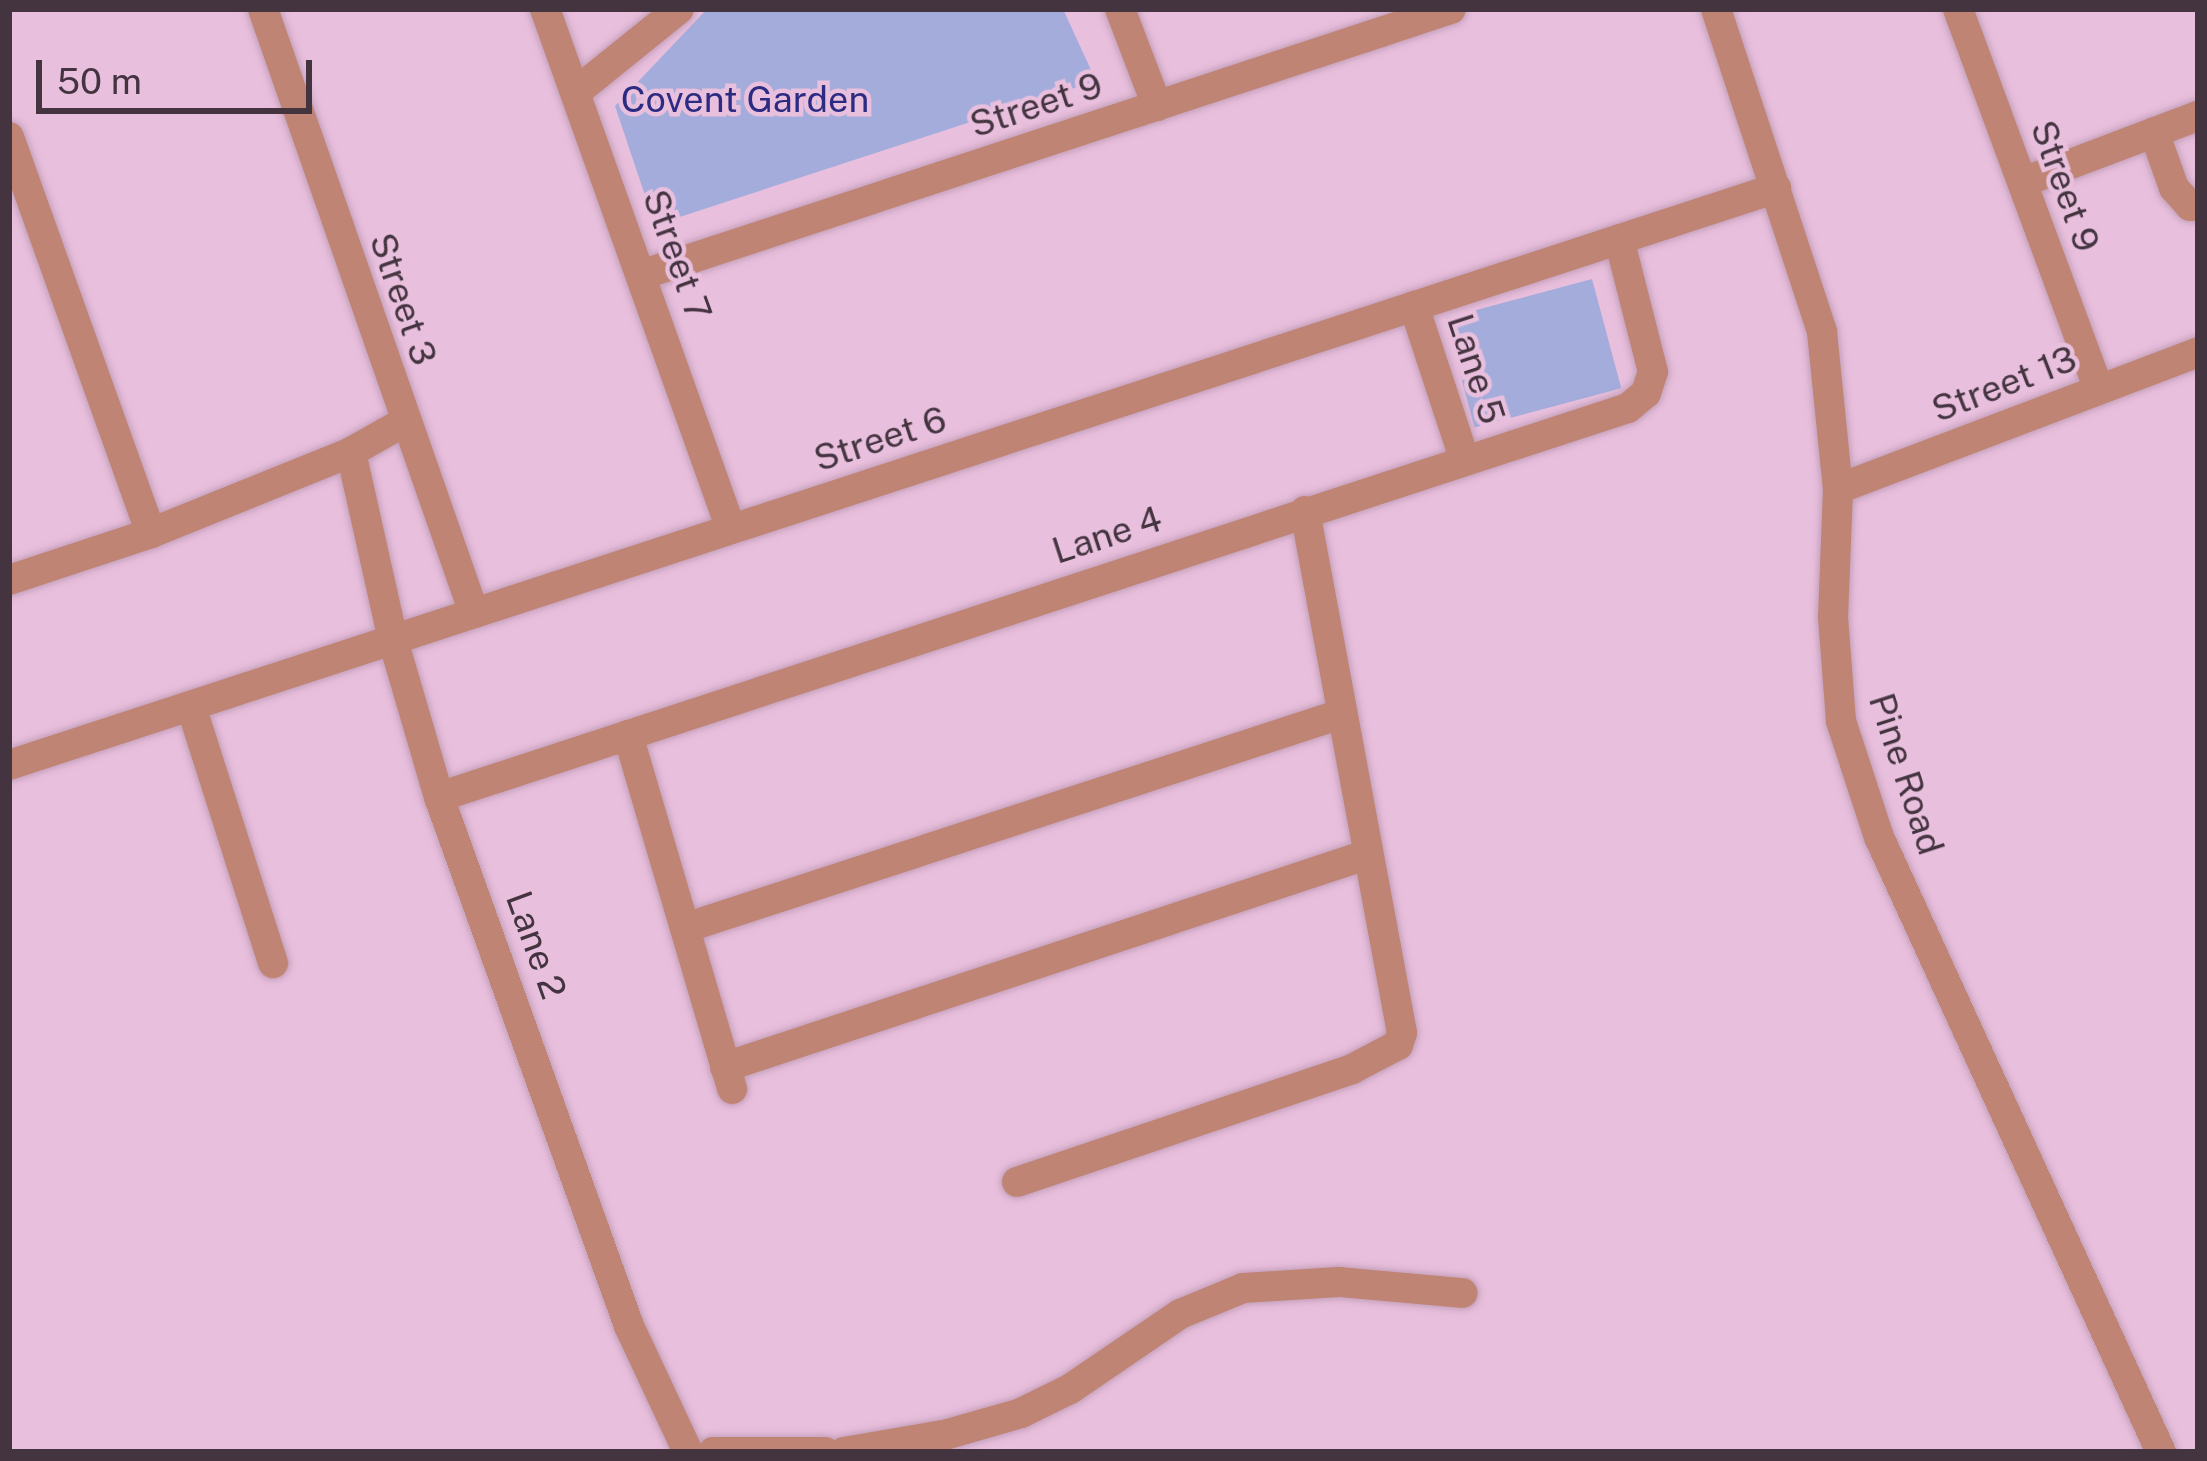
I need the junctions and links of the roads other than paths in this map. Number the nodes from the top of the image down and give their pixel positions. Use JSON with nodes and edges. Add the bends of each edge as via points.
{"nodes":[{"id":1,"x":263,"y":9,"type":"edge"},
{"id":2,"x":545,"y":9,"type":"edge"},
{"id":3,"x":679,"y":9,"type":"edge"},
{"id":4,"x":1120,"y":9,"type":"edge"},
{"id":5,"x":1451,"y":9,"type":"edge"},
{"id":6,"x":1716,"y":9,"type":"edge"},
{"id":7,"x":1958,"y":9,"type":"edge"},
{"id":8,"x":1412,"y":15,"type":"edge"},
{"id":9,"x":576,"y":92,"type":"junction"},
{"id":10,"x":1157,"y":106,"type":"junction"},
{"id":11,"x":2198,"y":116,"type":"edge"},
{"id":12,"x":2154,"y":132,"type":"junction"},
{"id":13,"x":9,"y":136,"type":"edge"},
{"id":14,"x":2023,"y":182,"type":"junction"},
{"id":15,"x":1776,"y":188,"type":"junction"},
{"id":16,"x":2198,"y":205,"type":"edge"},
{"id":17,"x":1619,"y":239,"type":"junction"},
{"id":18,"x":644,"y":274,"type":"junction"},
{"id":19,"x":1414,"y":306,"type":"junction"},
{"id":20,"x":2198,"y":352,"type":"edge"},
{"id":21,"x":2098,"y":390,"type":"junction"},
{"id":22,"x":404,"y":422,"type":"junction"},
{"id":23,"x":351,"y":452,"type":"junction"},
{"id":24,"x":1464,"y":458,"type":"junction"},
{"id":25,"x":1838,"y":489,"type":"junction"},
{"id":26,"x":1306,"y":510,"type":"junction"},
{"id":27,"x":731,"y":529,"type":"junction"},
{"id":28,"x":151,"y":532,"type":"junction"},
{"id":29,"x":9,"y":580,"type":"edge"},
{"id":30,"x":474,"y":614,"type":"junction"},
{"id":31,"x":393,"y":640,"type":"junction"},
{"id":32,"x":191,"y":706,"type":"junction"},
{"id":33,"x":1341,"y":714,"type":"junction"},
{"id":34,"x":628,"y":735,"type":"junction"},
{"id":35,"x":9,"y":765,"type":"edge"},
{"id":36,"x":440,"y":797,"type":"junction"},
{"id":37,"x":1366,"y":855,"type":"junction"},
{"id":38,"x":685,"y":928,"type":"junction"},
{"id":39,"x":273,"y":963,"type":"dead end"},
{"id":40,"x":1017,"y":1182,"type":"dead end"},
{"id":41,"x":1462,"y":1293,"type":"dead end"},
{"id":42,"x":688,"y":1452,"type":"edge"},
{"id":43,"x":713,"y":1452,"type":"edge"},
{"id":44,"x":825,"y":1452,"type":"edge"},
{"id":45,"x":844,"y":1452,"type":"edge"},
{"id":46,"x":2161,"y":1452,"type":"edge"}],
"edges":[{"from":1,"to":22,"type":"street","name":"Street 3"},
{"from":2,"to":9,"type":"street","name":"Street 7"},
{"from":3,"to":9,"type":"street"},
{"from":4,"to":10,"type":"street"},
{"from":5,"to":8,"type":"street","name":"Street 9"},
{"from":6,"to":15,"type":"street","name":"Pine Road"},
{"from":7,"to":14,"type":"street","name":"Street 9"},
{"from":8,"to":10,"type":"street","name":"Street 9"},
{"from":9,"to":18,"type":"street","name":"Street 7"},
{"from":10,"to":18,"type":"street","name":"Street 9"},
{"from":11,"to":12,"type":"street"},
{"from":12,"to":14,"type":"street"},
{"from":12,"to":16,"type":"street","via":[[2174,188]]},
{"from":13,"to":28,"type":"street"},
{"from":14,"to":21,"type":"street","name":"Street 9"},
{"from":15,"to":17,"type":"street","name":"Street 6"},
{"from":15,"to":25,"type":"street","name":"Pine Road","via":[[1822,332]]},
{"from":17,"to":19,"type":"street","name":"Street 6"},
{"from":17,"to":24,"type":"street","name":"Lane 4","via":[[1652,372],[1646,393],[1628,408]]},
{"from":18,"to":27,"type":"street","name":"Street 7"},
{"from":19,"to":24,"type":"street","name":"Lane 5"},
{"from":19,"to":27,"type":"street","name":"Street 6"},
{"from":20,"to":21,"type":"street","name":"Street 13"},
{"from":21,"to":25,"type":"street","name":"Street 13"},
{"from":22,"to":23,"type":"street"},
{"from":22,"to":30,"type":"street","name":"Street 3"},
{"from":23,"to":28,"type":"street"},
{"from":23,"to":31,"type":"street","name":"Lane 2"},
{"from":24,"to":26,"type":"street","name":"Lane 4"},
{"from":25,"to":46,"type":"street","name":"Pine Road","via":[[1833,617],[1841,721],[1879,837]]},
{"from":26,"to":33,"type":"street"},
{"from":26,"to":34,"type":"street","name":"Lane 4"},
{"from":27,"to":30,"type":"street","name":"Street 6"},
{"from":28,"to":29,"type":"street"},
{"from":30,"to":31,"type":"street","name":"Street 6"},
{"from":31,"to":32,"type":"street","name":"Street 6"},
{"from":31,"to":36,"type":"street","name":"Lane 2"},
{"from":32,"to":35,"type":"street","name":"Street 6"},
{"from":32,"to":39,"type":"street"},
{"from":33,"to":37,"type":"street"},
{"from":33,"to":38,"type":"street"},
{"from":34,"to":36,"type":"street","name":"Lane 4"},
{"from":34,"to":38,"type":"street"},
{"from":36,"to":42,"type":"street","name":"Lane 2","via":[[629,1326]]},
{"from":37,"to":38,"type":"street","via":[[728,1078]]},
{"from":37,"to":40,"type":"street","via":[[1402,1033],[1398,1046],[1352,1069]]},
{"from":41,"to":45,"type":"street","via":[[1339,1282],[1243,1288],[1180,1314],[1021,1413]]},
{"from":43,"to":44,"type":"street"}]}
